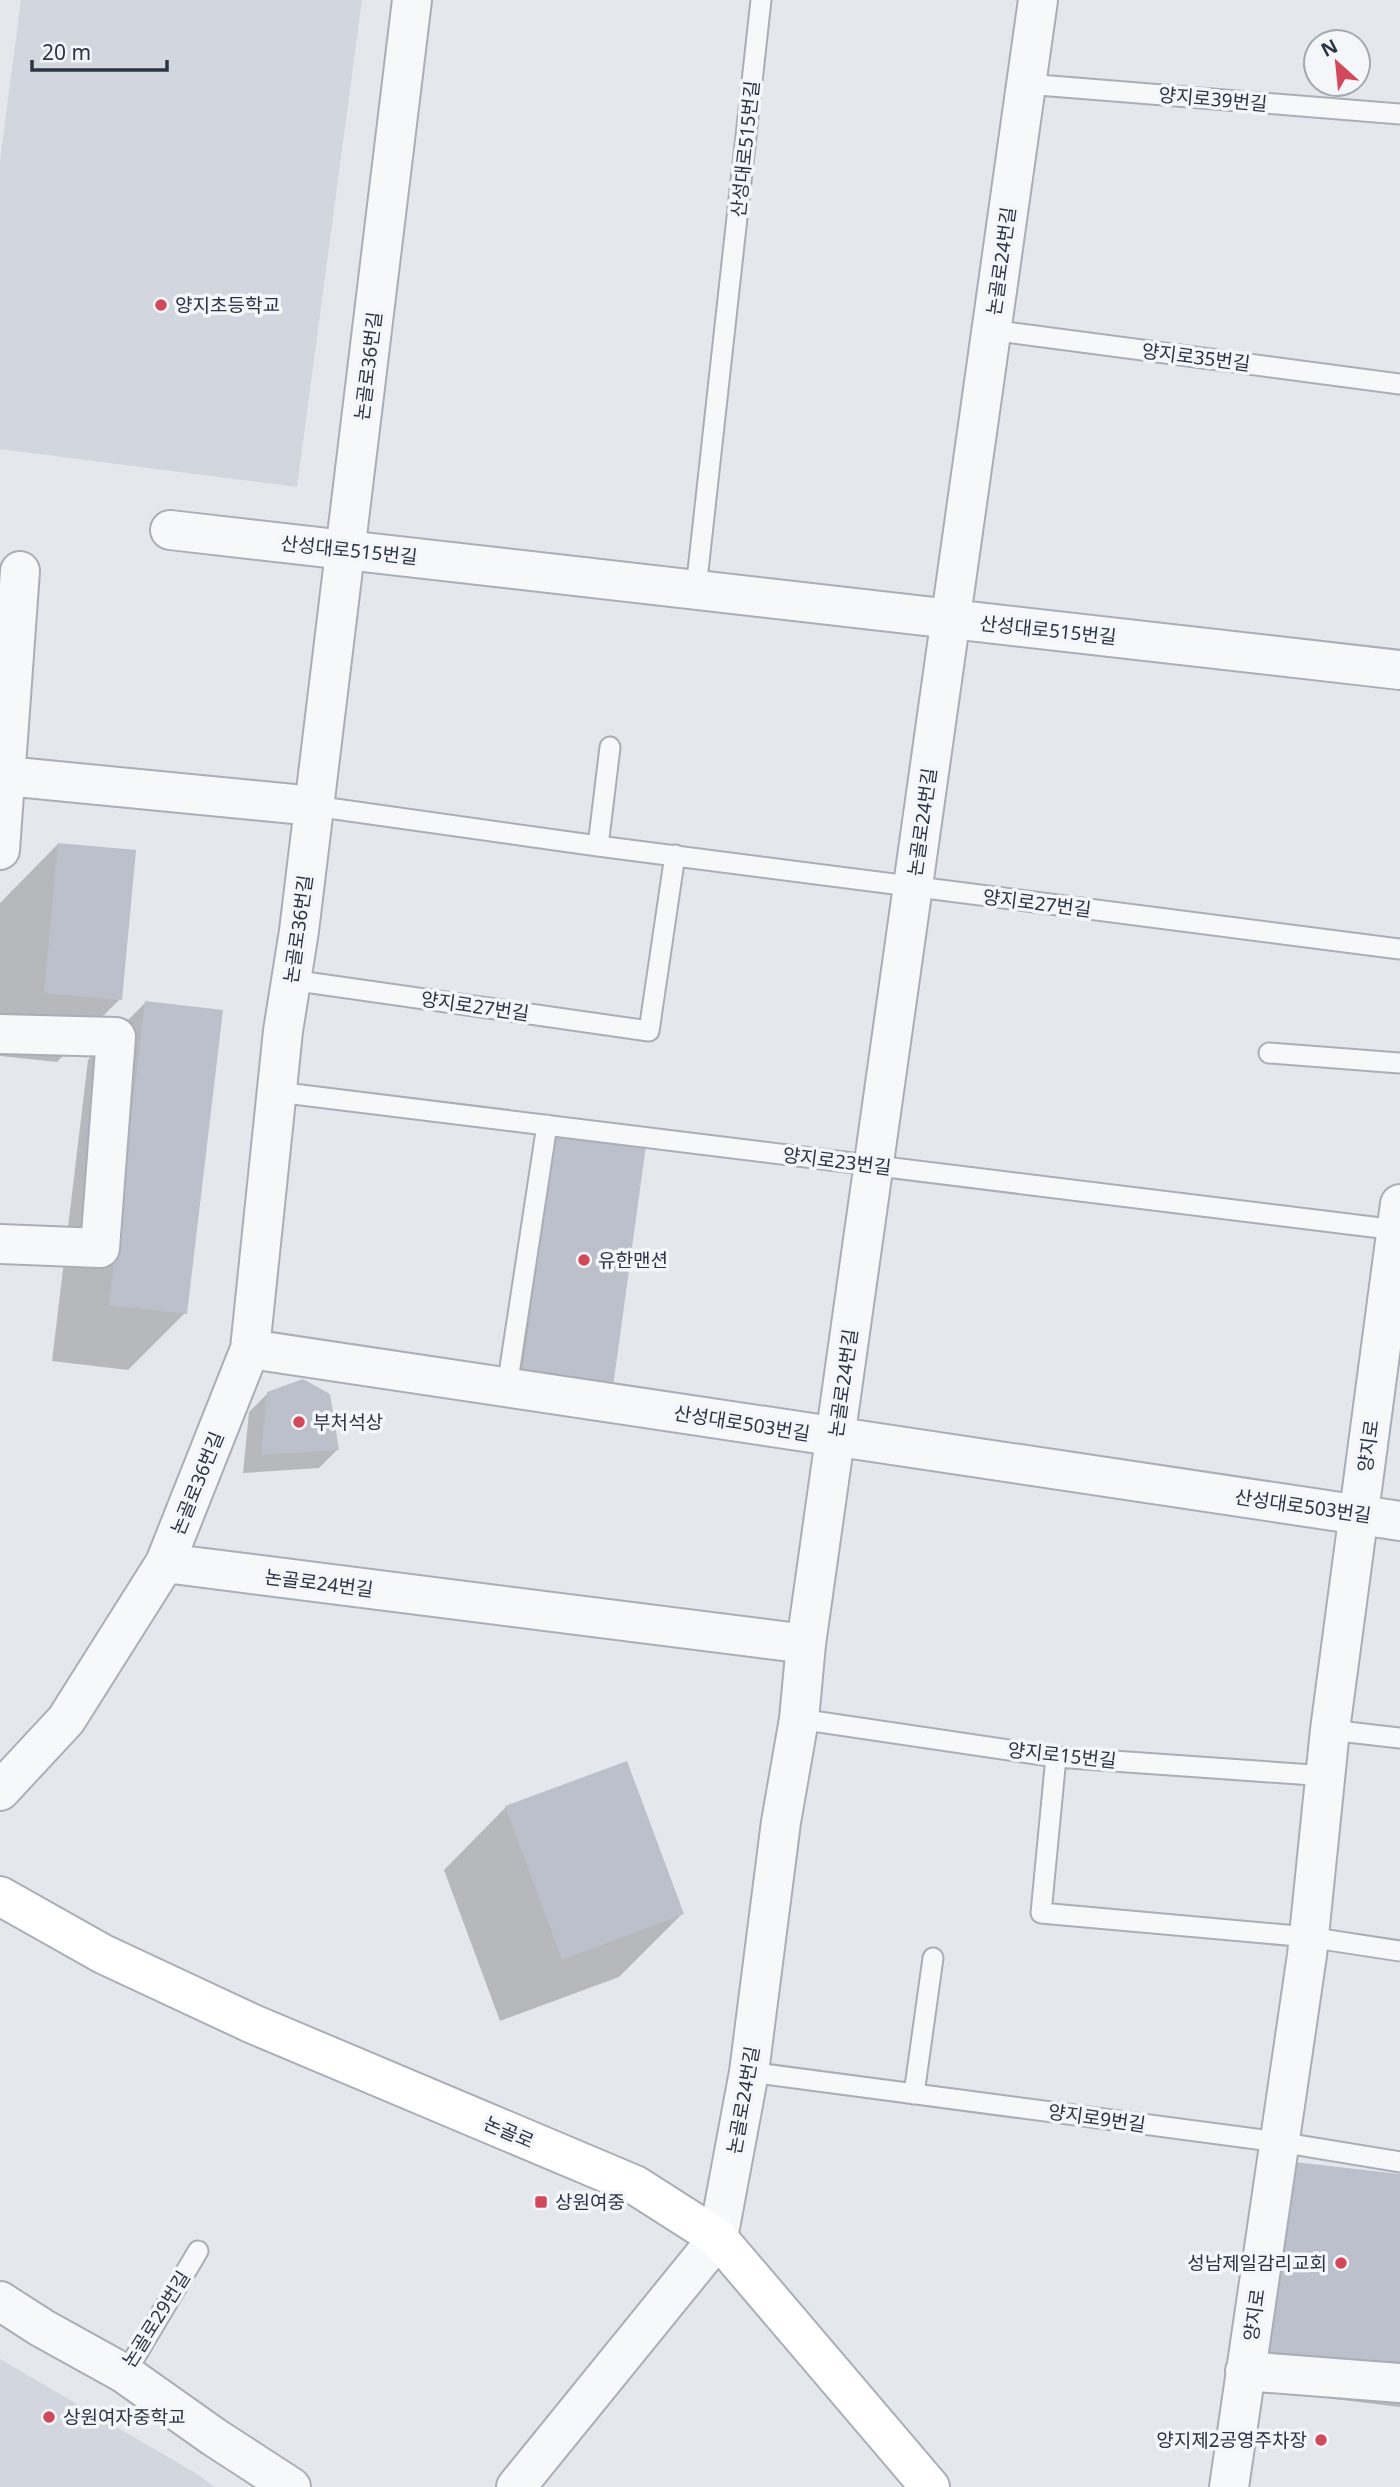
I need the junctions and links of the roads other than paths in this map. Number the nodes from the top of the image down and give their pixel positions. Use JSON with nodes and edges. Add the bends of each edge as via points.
{"nodes":[{"id":1,"x":412,"y":0,"type":"edge"},
{"id":2,"x":761,"y":0,"type":"edge"},
{"id":3,"x":1038,"y":0,"type":"edge"},
{"id":4,"x":1026,"y":84,"type":"junction"},
{"id":5,"x":1400,"y":114,"type":"edge"},
{"id":6,"x":991,"y":330,"type":"junction"},
{"id":7,"x":1400,"y":384,"type":"edge"},
{"id":8,"x":170,"y":530,"type":"dead end"},
{"id":9,"x":346,"y":550,"type":"junction"},
{"id":10,"x":20,"y":571,"type":"dead end"},
{"id":11,"x":696,"y":589,"type":"junction"},
{"id":12,"x":951,"y":619,"type":"junction"},
{"id":13,"x":1400,"y":670,"type":"edge"},
{"id":14,"x":610,"y":747,"type":"dead end"},
{"id":15,"x":6,"y":776,"type":"junction"},
{"id":16,"x":314,"y":806,"type":"junction"},
{"id":17,"x":598,"y":846,"type":"junction"},
{"id":18,"x":0,"y":850,"type":"edge"},
{"id":19,"x":675,"y":855,"type":"junction"},
{"id":20,"x":913,"y":887,"type":"junction"},
{"id":21,"x":1400,"y":949,"type":"edge"},
{"id":22,"x":292,"y":980,"type":"junction"},
{"id":23,"x":0,"y":1034,"type":"edge"},
{"id":24,"x":1269,"y":1053,"type":"dead end"},
{"id":25,"x":1400,"y":1063,"type":"edge"},
{"id":26,"x":277,"y":1092,"type":"junction"},
{"id":27,"x":547,"y":1125,"type":"junction"},
{"id":28,"x":873,"y":1166,"type":"junction"},
{"id":29,"x":1398,"y":1217,"type":"edge"},
{"id":30,"x":0,"y":1244,"type":"edge"},
{"id":31,"x":250,"y":1349,"type":"junction"},
{"id":32,"x":507,"y":1387,"type":"junction"},
{"id":33,"x":835,"y":1437,"type":"junction"},
{"id":34,"x":1359,"y":1514,"type":"junction"},
{"id":35,"x":1400,"y":1521,"type":"edge"},
{"id":36,"x":165,"y":1563,"type":"junction"},
{"id":37,"x":806,"y":1644,"type":"junction"},
{"id":38,"x":799,"y":1719,"type":"junction"},
{"id":39,"x":1330,"y":1730,"type":"junction"},
{"id":40,"x":1400,"y":1738,"type":"edge"},
{"id":41,"x":1056,"y":1757,"type":"junction"},
{"id":42,"x":1327,"y":1776,"type":"junction"},
{"id":43,"x":0,"y":1791,"type":"edge"},
{"id":44,"x":0,"y":1896,"type":"edge"},
{"id":45,"x":1308,"y":1937,"type":"junction"},
{"id":46,"x":1400,"y":1951,"type":"edge"},
{"id":47,"x":933,"y":1958,"type":"dead end"},
{"id":48,"x":749,"y":2072,"type":"junction"},
{"id":49,"x":914,"y":2094,"type":"junction"},
{"id":50,"x":1279,"y":2142,"type":"junction"},
{"id":51,"x":1400,"y":2162,"type":"edge"},
{"id":52,"x":718,"y":2238,"type":"junction"},
{"id":53,"x":198,"y":2252,"type":"dead end"},
{"id":54,"x":0,"y":2301,"type":"edge"},
{"id":55,"x":1245,"y":2371,"type":"junction"},
{"id":56,"x":125,"y":2374,"type":"junction"},
{"id":57,"x":1400,"y":2383,"type":"edge"},
{"id":58,"x":291,"y":2487,"type":"edge"},
{"id":59,"x":516,"y":2487,"type":"edge"},
{"id":60,"x":930,"y":2487,"type":"edge"},
{"id":61,"x":1229,"y":2487,"type":"edge"}],
"edges":[{"from":1,"to":9,"type":"street","name":"논골로36번길"},
{"from":2,"to":11,"type":"lane","name":"산성대로515번길"},
{"from":3,"to":4,"type":"street","name":"논골로24번길"},
{"from":4,"to":5,"type":"lane","name":"양지로39번길"},
{"from":4,"to":6,"type":"street","name":"논골로24번길"},
{"from":6,"to":7,"type":"lane","name":"양지로35번길"},
{"from":6,"to":12,"type":"street","name":"논골로24번길"},
{"from":8,"to":9,"type":"street","name":"산성대로515번길"},
{"from":9,"to":11,"type":"street","name":"산성대로515번길"},
{"from":9,"to":16,"type":"street","name":"논골로36번길"},
{"from":10,"to":15,"type":"street"},
{"from":11,"to":12,"type":"street","name":"산성대로515번길"},
{"from":12,"to":13,"type":"street","name":"산성대로515번길"},
{"from":12,"to":20,"type":"street","name":"논골로24번길"},
{"from":14,"to":17,"type":"lane"},
{"from":15,"to":16,"type":"street"},
{"from":15,"to":18,"type":"street"},
{"from":16,"to":17,"type":"lane","name":"양지로27번길"},
{"from":16,"to":22,"type":"street","name":"논골로36번길"},
{"from":17,"to":19,"type":"lane","name":"양지로27번길"},
{"from":19,"to":20,"type":"lane","name":"양지로27번길"},
{"from":19,"to":22,"type":"lane","name":"양지로27번길","via":[[649,1031]]},
{"from":20,"to":21,"type":"lane","name":"양지로27번길"},
{"from":20,"to":28,"type":"street","name":"논골로24번길"},
{"from":22,"to":26,"type":"street","name":"논골로36번길"},
{"from":23,"to":30,"type":"street","via":[[116,1037],[100,1248]]},
{"from":24,"to":25,"type":"lane"},
{"from":26,"to":27,"type":"lane","name":"양지로23번길"},
{"from":26,"to":31,"type":"street","name":"논골로36번길"},
{"from":27,"to":28,"type":"lane","name":"양지로23번길"},
{"from":27,"to":32,"type":"lane"},
{"from":28,"to":29,"type":"lane","name":"양지로23번길"},
{"from":28,"to":33,"type":"street","name":"논골로24번길"},
{"from":29,"to":34,"type":"street","name":"양지로"},
{"from":31,"to":32,"type":"street","name":"산성대로503번길"},
{"from":31,"to":36,"type":"street","name":"논골로36번길"},
{"from":32,"to":33,"type":"street","name":"산성대로503번길"},
{"from":33,"to":34,"type":"street","name":"산성대로503번길"},
{"from":33,"to":37,"type":"street","name":"논골로24번길"},
{"from":34,"to":35,"type":"street","name":"산성대로503번길"},
{"from":34,"to":39,"type":"street","name":"양지로"},
{"from":36,"to":37,"type":"street","name":"논골로24번길"},
{"from":36,"to":43,"type":"street","name":"논골로36번길","via":[[66,1720]]},
{"from":37,"to":38,"type":"street","name":"논골로24번길"},
{"from":38,"to":41,"type":"lane","name":"양지로15번길"},
{"from":38,"to":48,"type":"street","name":"논골로24번길"},
{"from":39,"to":40,"type":"lane"},
{"from":39,"to":42,"type":"street","name":"양지로"},
{"from":41,"to":42,"type":"lane","name":"양지로15번길"},
{"from":41,"to":45,"type":"lane","via":[[1041,1913]]},
{"from":42,"to":45,"type":"street","name":"양지로"},
{"from":44,"to":52,"type":"street","name":"논골로","via":[[103,1954],[253,2024],[635,2185]]},
{"from":45,"to":46,"type":"lane"},
{"from":45,"to":50,"type":"street","name":"양지로"},
{"from":47,"to":49,"type":"lane"},
{"from":48,"to":49,"type":"lane","name":"양지로9번길"},
{"from":48,"to":52,"type":"street","name":"논골로24번길"},
{"from":49,"to":50,"type":"lane","name":"양지로9번길"},
{"from":50,"to":51,"type":"lane"},
{"from":50,"to":55,"type":"street","name":"양지로"},
{"from":52,"to":59,"type":"street","name":"논골로24번길"},
{"from":52,"to":60,"type":"street","name":"논골로"},
{"from":53,"to":56,"type":"lane","name":"논골로29번길"},
{"from":54,"to":56,"type":"street","name":"논골로29번길"},
{"from":55,"to":57,"type":"street"},
{"from":55,"to":61,"type":"street","name":"양지로"},
{"from":56,"to":58,"type":"street"}]}
